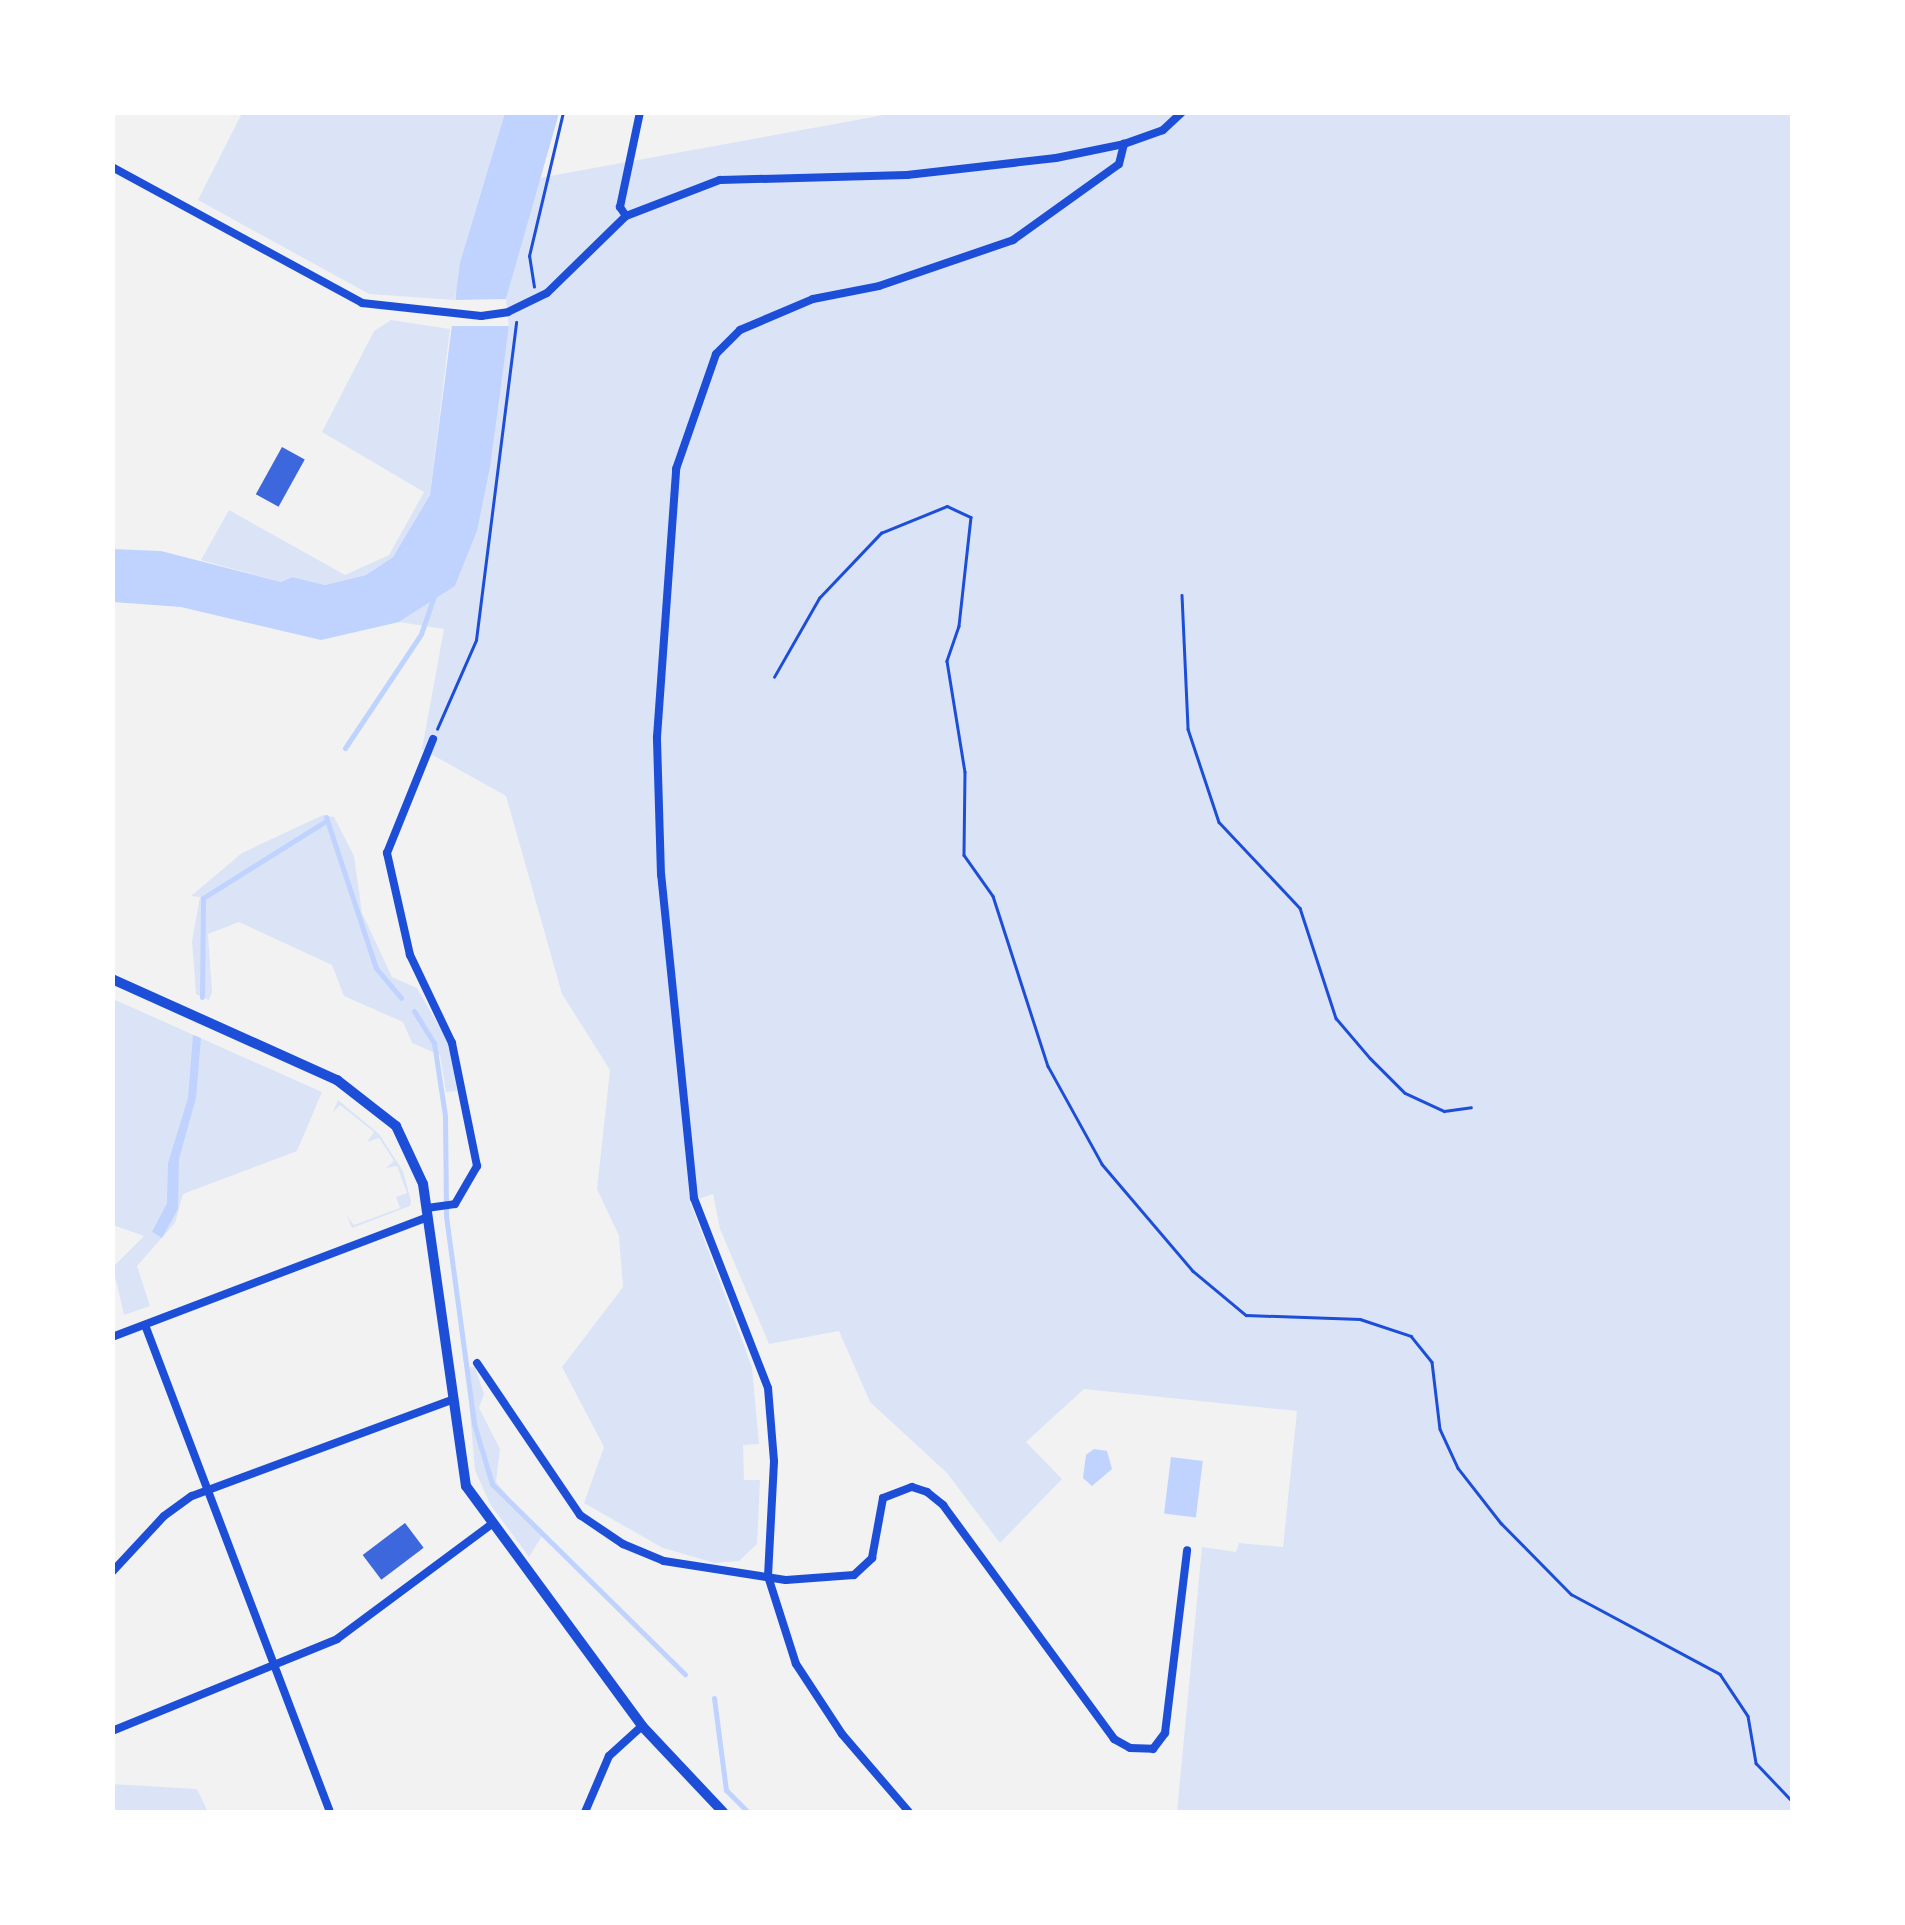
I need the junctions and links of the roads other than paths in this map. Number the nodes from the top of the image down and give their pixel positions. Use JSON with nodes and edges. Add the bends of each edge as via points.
{"nodes":[{"id":1,"x":640,"y":112,"type":"edge"},
{"id":2,"x":1182,"y":112,"type":"edge"},
{"id":3,"x":1124,"y":144,"type":"junction"},
{"id":4,"x":112,"y":167,"type":"edge"},
{"id":5,"x":626,"y":216,"type":"junction"},
{"id":6,"x":432,"y":739,"type":"road end"},
{"id":7,"x":112,"y":978,"type":"edge"},
{"id":8,"x":428,"y":1212,"type":"junction"},
{"id":9,"x":144,"y":1325,"type":"junction"},
{"id":10,"x":112,"y":1338,"type":"edge"},
{"id":11,"x":477,"y":1363,"type":"dead end"},
{"id":12,"x":451,"y":1400,"type":"junction"},
{"id":13,"x":208,"y":1489,"type":"junction"},
{"id":14,"x":489,"y":1526,"type":"junction"},
{"id":15,"x":1186,"y":1550,"type":"dead end"},
{"id":16,"x":112,"y":1572,"type":"edge"},
{"id":17,"x":768,"y":1576,"type":"junction"},
{"id":18,"x":274,"y":1664,"type":"junction"},
{"id":19,"x":642,"y":1726,"type":"junction"},
{"id":20,"x":112,"y":1731,"type":"edge"},
{"id":21,"x":330,"y":1812,"type":"edge"},
{"id":22,"x":585,"y":1812,"type":"edge"},
{"id":23,"x":723,"y":1812,"type":"edge"},
{"id":24,"x":909,"y":1812,"type":"edge"}],
"edges":[{"from":1,"to":5,"type":"street","via":[[620,207]]},
{"from":2,"to":3,"type":"street","via":[[1162,130]]},
{"from":3,"to":5,"type":"street","via":[[907,175],[720,180]]},
{"from":3,"to":17,"type":"street","via":[[1118,164],[1012,240],[879,286],[814,299],[740,330],[716,354],[676,469],[657,737],[663,894],[694,1198],[768,1388],[774,1461]]},
{"from":4,"to":5,"type":"street","via":[[362,303],[452,314],[508,312],[546,293]]},
{"from":6,"to":8,"type":"street","via":[[387,853],[410,956],[452,1042],[476,1166],[467,1190]]},
{"from":7,"to":8,"type":"main road","via":[[364,1097],[408,1145]]},
{"from":8,"to":9,"type":"street"},
{"from":8,"to":12,"type":"main road"},
{"from":9,"to":10,"type":"street"},
{"from":9,"to":13,"type":"street"},
{"from":11,"to":17,"type":"street","via":[[565,1498],[600,1530],[683,1566]]},
{"from":12,"to":13,"type":"street"},
{"from":12,"to":14,"type":"main road","via":[[466,1486]]},
{"from":13,"to":16,"type":"street","via":[[164,1516]]},
{"from":13,"to":18,"type":"street"},
{"from":14,"to":18,"type":"street","via":[[380,1613]]},
{"from":14,"to":19,"type":"main road"},
{"from":15,"to":17,"type":"street","via":[[1165,1734],[1153,1748],[1130,1748],[1114,1739],[927,1492],[912,1487],[883,1498],[872,1558],[854,1576]]},
{"from":17,"to":24,"type":"street","via":[[806,1683]]},
{"from":18,"to":20,"type":"street"},
{"from":18,"to":21,"type":"street"},
{"from":19,"to":22,"type":"street","via":[[609,1756]]},
{"from":19,"to":23,"type":"main road"}]}
